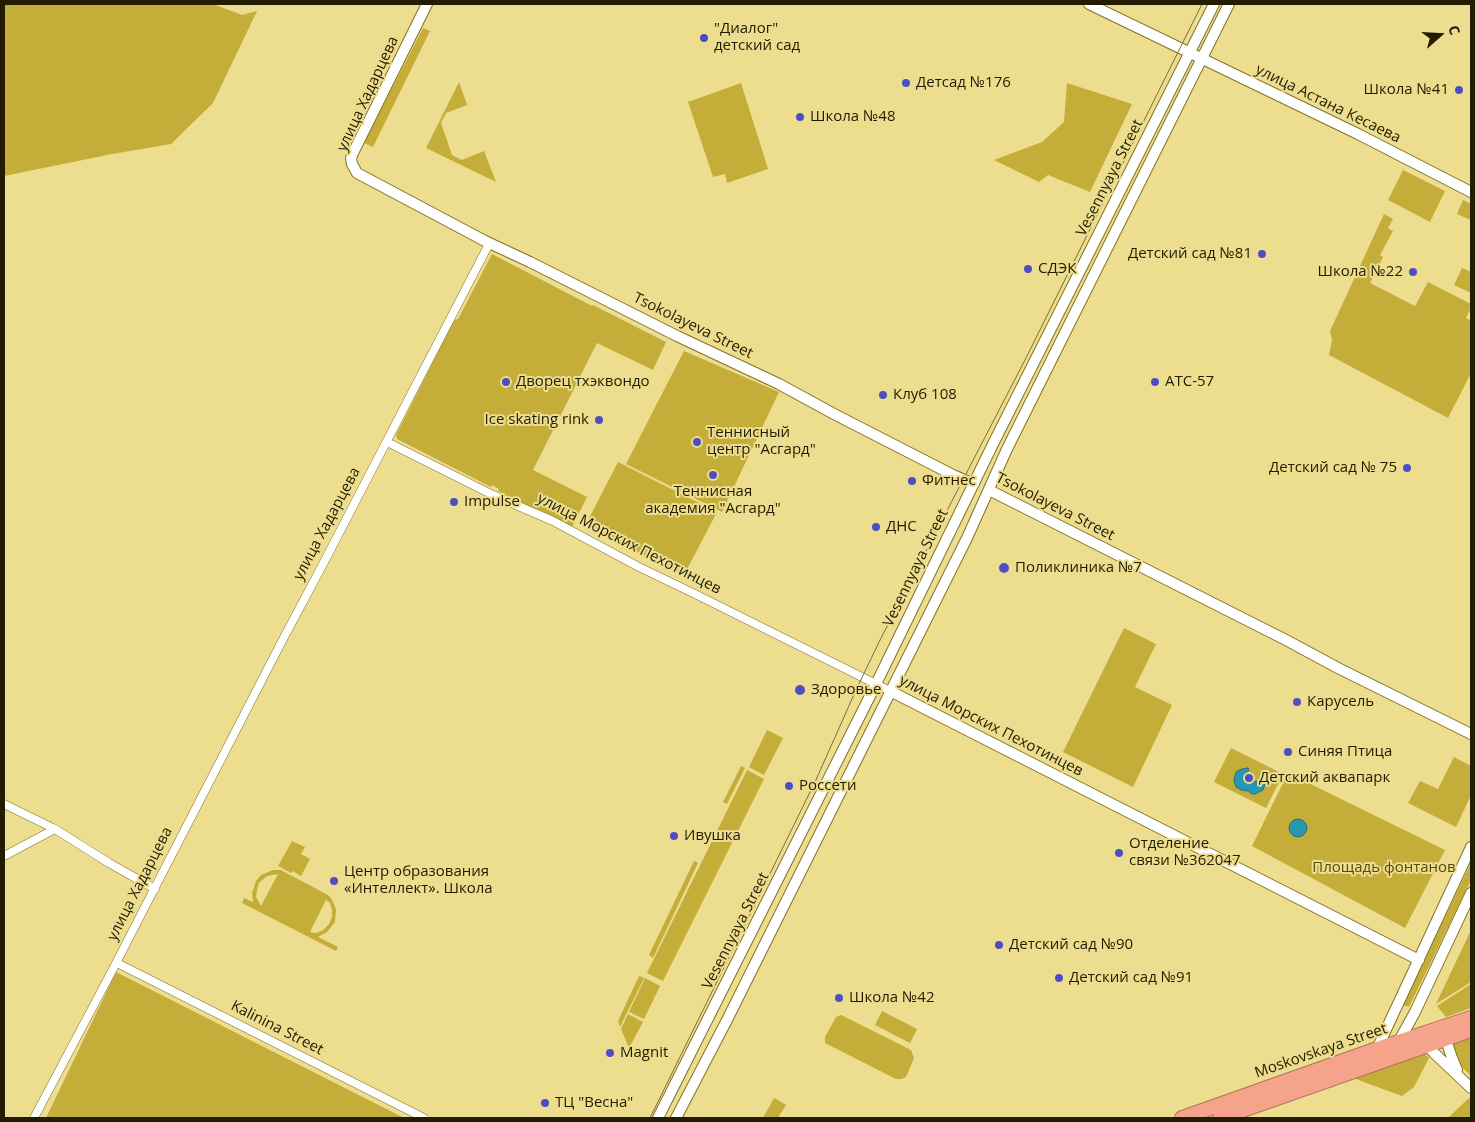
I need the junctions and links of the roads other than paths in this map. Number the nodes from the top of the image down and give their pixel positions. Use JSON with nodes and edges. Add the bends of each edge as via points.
{"nodes":[{"id":1,"x":427,"y":4,"type":"edge"},
{"id":2,"x":1089,"y":4,"type":"edge"},
{"id":3,"x":1214,"y":4,"type":"edge"},
{"id":4,"x":1229,"y":4,"type":"edge"},
{"id":5,"x":1190,"y":52,"type":"junction"},
{"id":6,"x":1202,"y":58,"type":"junction"},
{"id":7,"x":1471,"y":192,"type":"edge"},
{"id":8,"x":489,"y":244,"type":"junction"},
{"id":9,"x":386,"y":442,"type":"junction"},
{"id":10,"x":974,"y":484,"type":"junction"},
{"id":11,"x":989,"y":490,"type":"junction"},
{"id":12,"x":876,"y":684,"type":"junction"},
{"id":13,"x":890,"y":691,"type":"junction"},
{"id":14,"x":1471,"y":734,"type":"edge"},
{"id":15,"x":4,"y":804,"type":"edge"},
{"id":16,"x":55,"y":829,"type":"junction"},
{"id":17,"x":1471,"y":847,"type":"edge"},
{"id":18,"x":4,"y":856,"type":"edge"},
{"id":19,"x":155,"y":889,"type":"junction"},
{"id":20,"x":1471,"y":893,"type":"edge"},
{"id":21,"x":1419,"y":960,"type":"junction"},
{"id":22,"x":117,"y":963,"type":"junction"},
{"id":23,"x":1397,"y":1006,"type":"junction"},
{"id":24,"x":1413,"y":1014,"type":"junction"},
{"id":25,"x":1471,"y":1018,"type":"edge"},
{"id":26,"x":1471,"y":1030,"type":"edge"},
{"id":27,"x":1433,"y":1036,"type":"junction"},
{"id":28,"x":1401,"y":1048,"type":"junction"},
{"id":29,"x":1377,"y":1049,"type":"junction"},
{"id":30,"x":1461,"y":1078,"type":"junction"},
{"id":31,"x":1471,"y":1088,"type":"edge"},
{"id":32,"x":34,"y":1118,"type":"edge"},
{"id":33,"x":424,"y":1118,"type":"edge"},
{"id":34,"x":658,"y":1118,"type":"edge"},
{"id":35,"x":676,"y":1118,"type":"edge"},
{"id":36,"x":1182,"y":1118,"type":"edge"},
{"id":37,"x":1220,"y":1118,"type":"edge"}],
"edges":[{"from":1,"to":8,"type":"street","name":"улица Хадарцева","via":[[353,153],[352,164],[362,176]]},
{"from":2,"to":5,"type":"street","name":"улица Астана Кесаева"},
{"from":3,"to":5,"type":"street","name":"Vesennyaya Street"},
{"from":4,"to":6,"type":"street","name":"Vesennyaya Street"},
{"from":5,"to":6,"type":"street","name":"улица Астана Кесаева"},
{"from":5,"to":10,"type":"street","name":"Vesennyaya Street"},
{"from":6,"to":7,"type":"street","name":"улица Астана Кесаева"},
{"from":6,"to":11,"type":"street","name":"Vesennyaya Street"},
{"from":8,"to":9,"type":"street","name":"улица Хадарцева"},
{"from":8,"to":10,"type":"street","name":"Tsokolayeva Street","via":[[779,384]]},
{"from":9,"to":12,"type":"street","name":"улица Морских Пехотинцев"},
{"from":9,"to":19,"type":"street","name":"улица Хадарцева"},
{"from":10,"to":11,"type":"street","name":"Tsokolayeva Street"},
{"from":10,"to":12,"type":"street","name":"Vesennyaya Street"},
{"from":11,"to":13,"type":"street","name":"Vesennyaya Street"},
{"from":11,"to":14,"type":"street","name":"Tsokolayeva Street"},
{"from":12,"to":13,"type":"street","name":"улица Морских Пехотинцев"},
{"from":12,"to":34,"type":"street","name":"Vesennyaya Street"},
{"from":13,"to":21,"type":"street","name":"улица Морских Пехотинцев"},
{"from":13,"to":35,"type":"street","name":"Vesennyaya Street"},
{"from":15,"to":16,"type":"street"},
{"from":16,"to":18,"type":"street"},
{"from":16,"to":19,"type":"street"},
{"from":17,"to":21,"type":"street"},
{"from":19,"to":22,"type":"street","name":"улица Хадарцева"},
{"from":20,"to":24,"type":"street"},
{"from":21,"to":23,"type":"street"},
{"from":22,"to":32,"type":"street","name":"улица Хадарцева"},
{"from":22,"to":33,"type":"street","name":"Kalinina Street"},
{"from":23,"to":24,"type":"street"},
{"from":23,"to":29,"type":"street"},
{"from":24,"to":27,"type":"street","via":[[1420,1028]]},
{"from":24,"to":28,"type":"street"},
{"from":25,"to":27,"type":"highway","name":"Moskovskaya Street"},
{"from":26,"to":27,"type":"highway","name":"Moskovskaya Street"},
{"from":27,"to":28,"type":"highway","name":"Moskovskaya Street"},
{"from":27,"to":30,"type":"street"},
{"from":27,"to":30,"type":"street","via":[[1452,1058]]},
{"from":28,"to":29,"type":"highway","name":"Moskovskaya Street"},
{"from":28,"to":37,"type":"highway","name":"Moskovskaya Street"},
{"from":29,"to":36,"type":"highway","name":"Moskovskaya Street"},
{"from":30,"to":31,"type":"street"}]}
